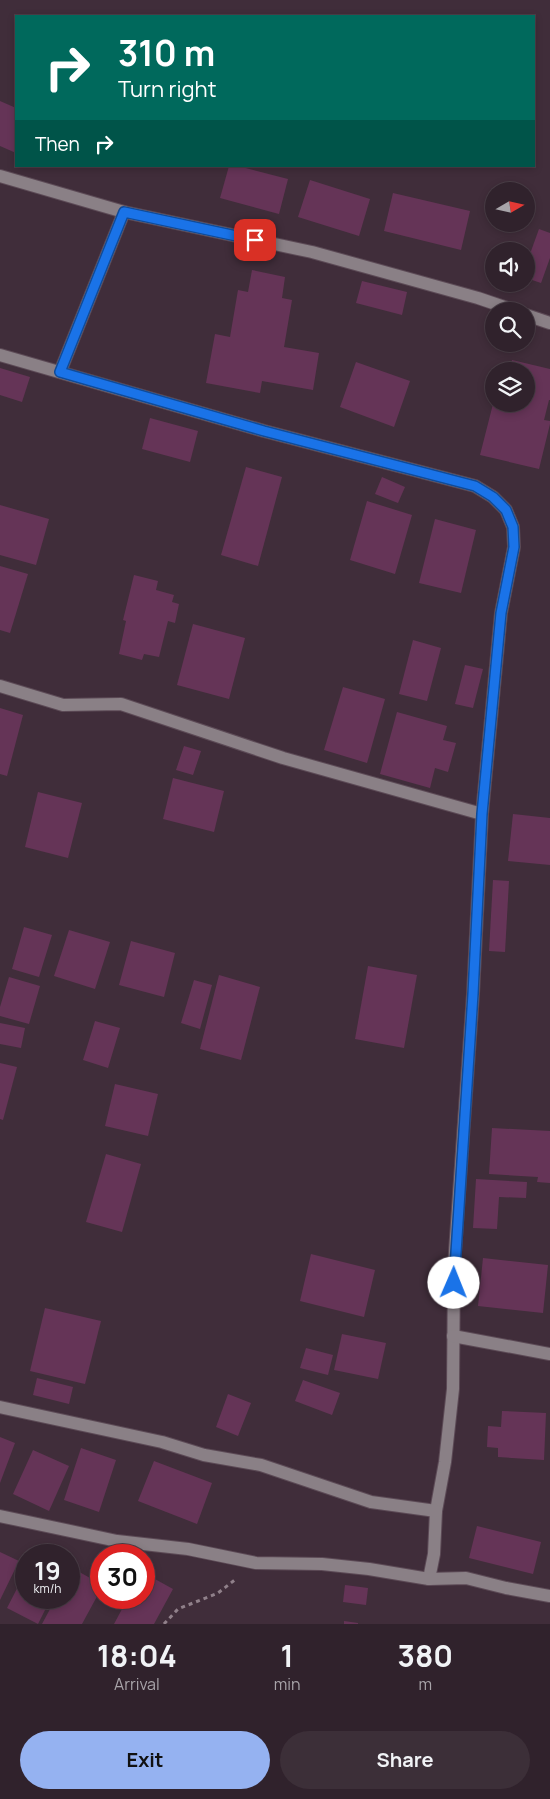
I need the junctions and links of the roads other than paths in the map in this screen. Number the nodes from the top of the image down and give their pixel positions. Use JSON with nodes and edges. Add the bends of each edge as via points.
{"nodes":[{"id":1,"x":0,"y":176,"type":"edge"},
{"id":2,"x":124,"y":212,"type":"junction"},
{"id":3,"x":490,"y":302,"type":"edge"},
{"id":4,"x":535,"y":318,"type":"edge"},
{"id":5,"x":550,"y":323,"type":"edge"},
{"id":6,"x":0,"y":355,"type":"edge"},
{"id":7,"x":60,"y":372,"type":"junction"},
{"id":8,"x":0,"y":686,"type":"edge"},
{"id":9,"x":482,"y":814,"type":"junction"},
{"id":10,"x":453,"y":1336,"type":"junction"},
{"id":11,"x":550,"y":1354,"type":"edge"},
{"id":12,"x":0,"y":1407,"type":"edge"},
{"id":13,"x":436,"y":1511,"type":"junction"},
{"id":14,"x":0,"y":1516,"type":"edge"},
{"id":15,"x":429,"y":1579,"type":"junction"},
{"id":16,"x":550,"y":1596,"type":"edge"}],
"edges":[{"from":1,"to":2,"type":"street"},
{"from":2,"to":3,"type":"street","via":[[312,252]]},
{"from":2,"to":7,"type":"street"},
{"from":4,"to":5,"type":"street"},
{"from":6,"to":7,"type":"street"},
{"from":7,"to":9,"type":"street","via":[[264,431],[475,486],[506,510],[513,527],[514,547],[501,613]]},
{"from":8,"to":9,"type":"street","via":[[63,705],[121,704],[283,758]]},
{"from":9,"to":10,"type":"street","via":[[454,1266]]},
{"from":10,"to":11,"type":"street"},
{"from":10,"to":13,"type":"street","via":[[453,1388]]},
{"from":12,"to":13,"type":"street","via":[[162,1442],[204,1455],[261,1465],[371,1502]]},
{"from":13,"to":15,"type":"street"},
{"from":14,"to":15,"type":"street","via":[[117,1541],[188,1549],[256,1563],[322,1564]]},
{"from":15,"to":16,"type":"street","via":[[466,1578]]}]}
